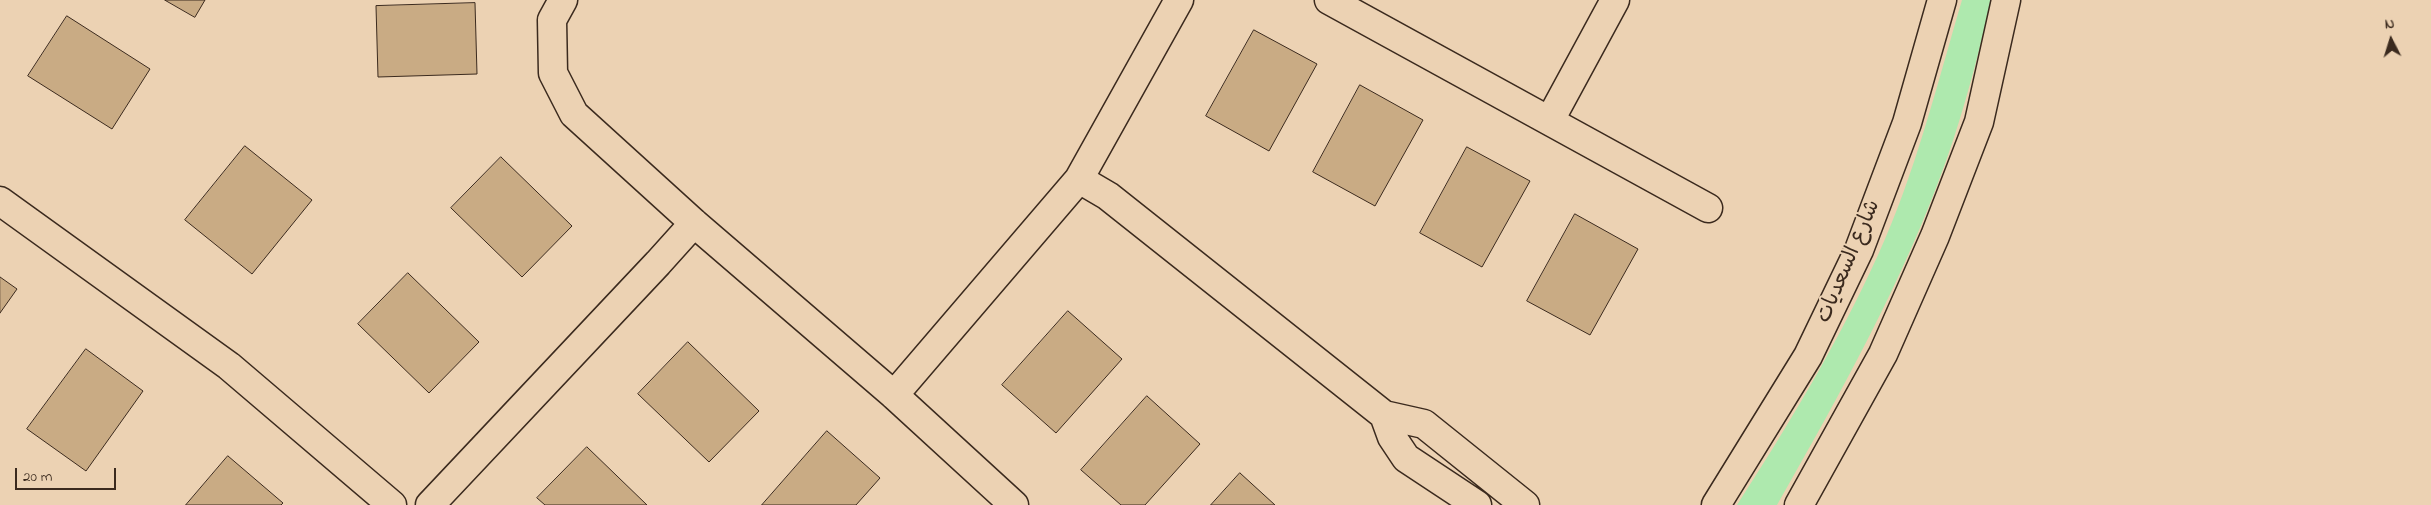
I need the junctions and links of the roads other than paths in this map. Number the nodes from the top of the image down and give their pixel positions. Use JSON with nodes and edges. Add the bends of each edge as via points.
{"nodes":[{"id":1,"x":563,"y":0,"type":"edge"},
{"id":2,"x":1180,"y":0,"type":"edge"},
{"id":3,"x":1329,"y":0,"type":"edge"},
{"id":4,"x":1614,"y":0,"type":"edge"},
{"id":5,"x":1942,"y":0,"type":"edge"},
{"id":6,"x":2006,"y":0,"type":"edge"},
{"id":7,"x":1550,"y":120,"type":"junction"},
{"id":8,"x":1079,"y":179,"type":"junction"},
{"id":9,"x":0,"y":201,"type":"edge"},
{"id":10,"x":1708,"y":208,"type":"dead end"},
{"id":11,"x":694,"y":223,"type":"junction"},
{"id":12,"x":894,"y":395,"type":"junction"},
{"id":13,"x":1384,"y":414,"type":"junction"},
{"id":14,"x":392,"y":505,"type":"edge"},
{"id":15,"x":430,"y":505,"type":"edge"},
{"id":16,"x":1014,"y":505,"type":"edge"},
{"id":17,"x":1477,"y":505,"type":"edge"},
{"id":18,"x":1526,"y":505,"type":"edge"},
{"id":19,"x":1716,"y":505,"type":"edge"},
{"id":20,"x":1799,"y":505,"type":"edge"}],
"edges":[{"from":1,"to":11,"type":"street","via":[[552,20],[553,73],[574,114]]},
{"from":2,"to":8,"type":"street"},
{"from":3,"to":7,"type":"street"},
{"from":4,"to":7,"type":"street"},
{"from":5,"to":19,"type":"street","name":"شارع السعديات","via":[[1907,123],[1858,250],[1808,356]]},
{"from":6,"to":20,"type":"street","via":[[1979,122],[1935,236],[1882,354]]},
{"from":7,"to":10,"type":"street"},
{"from":8,"to":12,"type":"street"},
{"from":8,"to":13,"type":"street","via":[[1108,196]]},
{"from":9,"to":14,"type":"street","via":[[230,366]]},
{"from":11,"to":12,"type":"street"},
{"from":11,"to":15,"type":"street"},
{"from":12,"to":16,"type":"street"},
{"from":13,"to":17,"type":"street","via":[[1392,437],[1406,458]]},
{"from":13,"to":18,"type":"street","via":[[1424,424]]}]}
